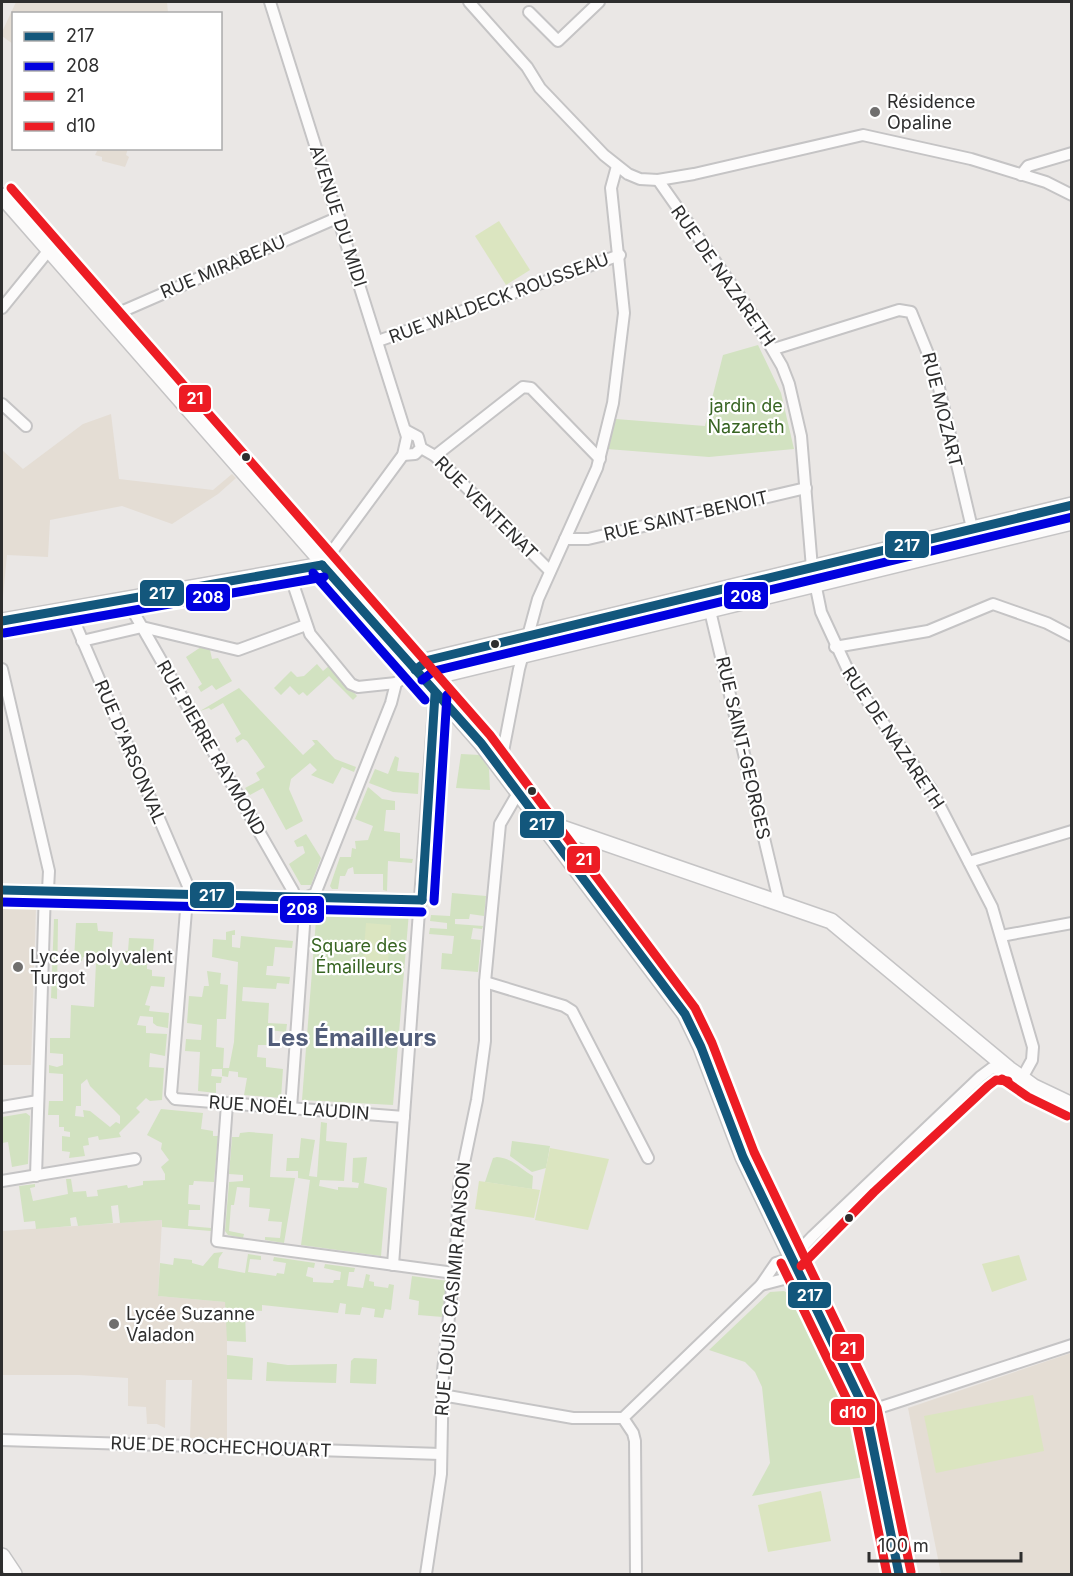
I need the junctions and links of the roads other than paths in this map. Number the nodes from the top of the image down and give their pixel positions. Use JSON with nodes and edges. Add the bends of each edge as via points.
{"nodes":[{"id":1,"x":270,"y":2,"type":"edge"},
{"id":2,"x":469,"y":2,"type":"edge"},
{"id":3,"x":599,"y":2,"type":"edge"},
{"id":4,"x":530,"y":12,"type":"dead end"},
{"id":5,"x":1071,"y":153,"type":"edge"},
{"id":6,"x":617,"y":166,"type":"junction"},
{"id":7,"x":1021,"y":175,"type":"junction"},
{"id":8,"x":658,"y":180,"type":"junction"},
{"id":9,"x":1071,"y":195,"type":"edge"},
{"id":10,"x":2,"y":196,"type":"edge"},
{"id":11,"x":339,"y":217,"type":"junction"},
{"id":12,"x":49,"y":250,"type":"junction"},
{"id":13,"x":620,"y":255,"type":"junction"},
{"id":14,"x":2,"y":308,"type":"edge"},
{"id":15,"x":107,"y":318,"type":"junction"},
{"id":16,"x":378,"y":341,"type":"junction"},
{"id":17,"x":774,"y":350,"type":"junction"},
{"id":18,"x":2,"y":404,"type":"edge"},
{"id":19,"x":26,"y":426,"type":"dead end"},
{"id":20,"x":405,"y":430,"type":"junction"},
{"id":21,"x":421,"y":448,"type":"junction"},
{"id":22,"x":403,"y":455,"type":"junction"},
{"id":23,"x":435,"y":456,"type":"junction"},
{"id":24,"x":600,"y":459,"type":"junction"},
{"id":25,"x":806,"y":488,"type":"junction"},
{"id":26,"x":1071,"y":505,"type":"edge"},
{"id":27,"x":1071,"y":522,"type":"edge"},
{"id":28,"x":972,"y":530,"type":"junction"},
{"id":29,"x":565,"y":539,"type":"junction"},
{"id":30,"x":976,"y":545,"type":"junction"},
{"id":31,"x":322,"y":565,"type":"junction"},
{"id":32,"x":550,"y":571,"type":"junction"},
{"id":33,"x":289,"y":572,"type":"junction"},
{"id":34,"x":814,"y":575,"type":"junction"},
{"id":35,"x":126,"y":599,"type":"junction"},
{"id":36,"x":708,"y":601,"type":"junction"},
{"id":37,"x":69,"y":609,"type":"junction"},
{"id":38,"x":2,"y":620,"type":"edge"},
{"id":39,"x":306,"y":625,"type":"junction"},
{"id":40,"x":142,"y":627,"type":"junction"},
{"id":41,"x":1071,"y":636,"type":"edge"},
{"id":42,"x":527,"y":637,"type":"junction"},
{"id":43,"x":82,"y":641,"type":"junction"},
{"id":44,"x":836,"y":647,"type":"junction"},
{"id":45,"x":524,"y":654,"type":"junction"},
{"id":46,"x":2,"y":669,"type":"edge"},
{"id":47,"x":415,"y":670,"type":"junction"},
{"id":48,"x":396,"y":683,"type":"junction"},
{"id":49,"x":435,"y":694,"type":"junction"},
{"id":50,"x":500,"y":767,"type":"junction"},
{"id":51,"x":518,"y":793,"type":"junction"},
{"id":52,"x":536,"y":819,"type":"junction"},
{"id":53,"x":1071,"y":831,"type":"edge"},
{"id":54,"x":969,"y":862,"type":"junction"},
{"id":55,"x":2,"y":890,"type":"edge"},
{"id":56,"x":47,"y":890,"type":"junction"},
{"id":57,"x":187,"y":894,"type":"junction"},
{"id":58,"x":293,"y":897,"type":"junction"},
{"id":59,"x":306,"y":898,"type":"junction"},
{"id":60,"x":422,"y":900,"type":"junction"},
{"id":61,"x":776,"y":902,"type":"junction"},
{"id":62,"x":1071,"y":923,"type":"edge"},
{"id":63,"x":1001,"y":936,"type":"junction"},
{"id":64,"x":485,"y":982,"type":"junction"},
{"id":65,"x":1016,"y":1074,"type":"junction"},
{"id":66,"x":175,"y":1099,"type":"joint"},
{"id":67,"x":38,"y":1101,"type":"junction"},
{"id":68,"x":227,"y":1104,"type":"junction"},
{"id":69,"x":1071,"y":1105,"type":"edge"},
{"id":70,"x":2,"y":1107,"type":"edge"},
{"id":71,"x":291,"y":1108,"type":"junction"},
{"id":72,"x":404,"y":1117,"type":"junction"},
{"id":73,"x":648,"y":1158,"type":"dead end"},
{"id":74,"x":135,"y":1159,"type":"dead end"},
{"id":75,"x":36,"y":1176,"type":"junction"},
{"id":76,"x":2,"y":1181,"type":"edge"},
{"id":77,"x":792,"y":1258,"type":"junction"},
{"id":78,"x":393,"y":1265,"type":"junction"},
{"id":79,"x":454,"y":1273,"type":"junction"},
{"id":80,"x":1071,"y":1345,"type":"edge"},
{"id":81,"x":442,"y":1395,"type":"junction"},
{"id":82,"x":866,"y":1412,"type":"junction"},
{"id":83,"x":624,"y":1418,"type":"junction"},
{"id":84,"x":2,"y":1440,"type":"edge"},
{"id":85,"x":441,"y":1454,"type":"junction"},
{"id":86,"x":2,"y":1556,"type":"edge"},
{"id":87,"x":9,"y":1572,"type":"edge"},
{"id":88,"x":426,"y":1575,"type":"edge"},
{"id":89,"x":636,"y":1575,"type":"edge"},
{"id":90,"x":899,"y":1575,"type":"edge"}],
"edges":[{"from":1,"to":11,"type":"street","name":"AVENUE DU MIDI"},
{"from":2,"to":6,"type":"street","via":[[527,67],[540,88]]},
{"from":3,"to":4,"type":"street","via":[[558,42]]},
{"from":5,"to":7,"type":"street","via":[[1028,166]]},
{"from":6,"to":8,"type":"street","via":[[640,179]]},
{"from":6,"to":13,"type":"street","via":[[611,188]]},
{"from":7,"to":8,"type":"street","via":[[971,159],[863,135]]},
{"from":7,"to":9,"type":"street"},
{"from":8,"to":17,"type":"street","name":"RUE DE NAZARETH"},
{"from":10,"to":12,"type":"street"},
{"from":11,"to":15,"type":"street","name":"RUE MIRABEAU"},
{"from":11,"to":16,"type":"street","name":"AVENUE DU MIDI"},
{"from":12,"to":14,"type":"street"},
{"from":12,"to":15,"type":"street"},
{"from":13,"to":16,"type":"street","name":"RUE WALDECK ROUSSEAU"},
{"from":13,"to":24,"type":"street","via":[[624,313],[613,403]]},
{"from":15,"to":31,"type":"street"},
{"from":16,"to":20,"type":"street","name":"AVENUE DU MIDI"},
{"from":17,"to":25,"type":"street","name":"RUE DE NAZARETH","via":[[796,407]]},
{"from":17,"to":28,"type":"street","name":"RUE MOZART","via":[[899,310],[911,312],[935,370]]},
{"from":18,"to":19,"type":"street"},
{"from":20,"to":21,"type":"street","name":"RUE VENTENAT","via":[[418,437]]},
{"from":20,"to":22,"type":"street"},
{"from":21,"to":22,"type":"street","via":[[415,454]]},
{"from":21,"to":23,"type":"street","name":"RUE VENTENAT"},
{"from":22,"to":31,"type":"street"},
{"from":23,"to":24,"type":"street","via":[[523,387],[531,388]]},
{"from":23,"to":32,"type":"street","name":"RUE VENTENAT"},
{"from":24,"to":29,"type":"street"},
{"from":25,"to":29,"type":"street","name":"RUE SAINT-BENOIT","via":[[588,539]]},
{"from":25,"to":34,"type":"street","name":"RUE DE NAZARETH"},
{"from":26,"to":28,"type":"street"},
{"from":27,"to":30,"type":"street"},
{"from":28,"to":30,"type":"street","name":"RUE MOZART"},
{"from":28,"to":34,"type":"street"},
{"from":29,"to":32,"type":"street"},
{"from":30,"to":34,"type":"street"},
{"from":31,"to":33,"type":"street"},
{"from":31,"to":47,"type":"street"},
{"from":32,"to":42,"type":"street"},
{"from":33,"to":35,"type":"street"},
{"from":33,"to":39,"type":"street"},
{"from":34,"to":36,"type":"street"},
{"from":34,"to":44,"type":"street","name":"RUE DE NAZARETH","via":[[821,612]]},
{"from":35,"to":37,"type":"street"},
{"from":35,"to":40,"type":"street","name":"RUE PIERRE RAYMOND"},
{"from":36,"to":42,"type":"street"},
{"from":36,"to":45,"type":"street"},
{"from":36,"to":61,"type":"street","name":"RUE SAINT-GEORGES","via":[[778,897]]},
{"from":37,"to":38,"type":"street"},
{"from":37,"to":43,"type":"street","name":"RUE D'ARSONVAL"},
{"from":39,"to":40,"type":"street","via":[[238,650]]},
{"from":39,"to":48,"type":"street","via":[[351,684],[358,687]]},
{"from":40,"to":43,"type":"street"},
{"from":40,"to":58,"type":"street","name":"RUE PIERRE RAYMOND"},
{"from":41,"to":44,"type":"street","via":[[993,604],[928,631]]},
{"from":42,"to":45,"type":"street"},
{"from":42,"to":47,"type":"street","via":[[429,660]]},
{"from":43,"to":57,"type":"street","name":"RUE D'ARSONVAL","via":[[188,886]]},
{"from":44,"to":54,"type":"street","name":"RUE DE NAZARETH","via":[[853,681],[931,789]]},
{"from":45,"to":47,"type":"street","via":[[441,675]]},
{"from":45,"to":50,"type":"street"},
{"from":46,"to":56,"type":"street","via":[[49,870]]},
{"from":47,"to":48,"type":"street"},
{"from":47,"to":49,"type":"street"},
{"from":48,"to":59,"type":"street","via":[[315,894]]},
{"from":49,"to":50,"type":"street"},
{"from":49,"to":60,"type":"street"},
{"from":50,"to":51,"type":"street"},
{"from":51,"to":52,"type":"street"},
{"from":51,"to":64,"type":"street","name":"RUE LOUIS CASIMIR RANSON","via":[[500,824]]},
{"from":52,"to":61,"type":"street"},
{"from":52,"to":77,"type":"street","via":[[685,1014],[743,1157]]},
{"from":53,"to":54,"type":"street"},
{"from":54,"to":63,"type":"street","name":"RUE DE NAZARETH","via":[[992,907]]},
{"from":55,"to":56,"type":"street"},
{"from":56,"to":57,"type":"street"},
{"from":56,"to":67,"type":"street"},
{"from":57,"to":58,"type":"street"},
{"from":57,"to":66,"type":"street","name":"RUE D'ARSONVAL","via":[[171,1094]]},
{"from":58,"to":59,"type":"street"},
{"from":59,"to":60,"type":"street"},
{"from":59,"to":71,"type":"street"},
{"from":60,"to":72,"type":"street"},
{"from":61,"to":65,"type":"street","via":[[831,921]]},
{"from":62,"to":63,"type":"street"},
{"from":63,"to":65,"type":"street","name":"RUE DE NAZARETH","via":[[1033,1047],[1032,1060]]},
{"from":64,"to":73,"type":"street","via":[[572,1011]]},
{"from":64,"to":79,"type":"street","name":"RUE LOUIS CASIMIR RANSON","via":[[483,1059],[459,1187]]},
{"from":65,"to":69,"type":"street"},
{"from":65,"to":77,"type":"street","via":[[992,1068],[980,1077]]},
{"from":66,"to":68,"type":"street","name":"RUE NOËL LAUDIN"},
{"from":67,"to":70,"type":"street"},
{"from":67,"to":75,"type":"street"},
{"from":68,"to":71,"type":"street","name":"RUE NOËL LAUDIN"},
{"from":68,"to":78,"type":"street","via":[[217,1241]]},
{"from":71,"to":72,"type":"street","name":"RUE NOËL LAUDIN"},
{"from":72,"to":78,"type":"street"},
{"from":74,"to":75,"type":"street"},
{"from":75,"to":76,"type":"street"},
{"from":77,"to":82,"type":"street"},
{"from":77,"to":83,"type":"street","via":[[784,1279],[761,1286]]},
{"from":78,"to":79,"type":"street"},
{"from":79,"to":81,"type":"street","name":"RUE LOUIS CASIMIR RANSON"},
{"from":80,"to":82,"type":"street"},
{"from":81,"to":83,"type":"street","via":[[573,1418]]},
{"from":81,"to":85,"type":"street","name":"RUE LOUIS CASIMIR RANSON"},
{"from":82,"to":90,"type":"street"},
{"from":83,"to":89,"type":"street","via":[[634,1441]]},
{"from":84,"to":85,"type":"street","name":"RUE DE ROCHECHOUART"},
{"from":85,"to":88,"type":"street","name":"RUE LOUIS CASIMIR RANSON","via":[[439,1497]]},
{"from":86,"to":87,"type":"street"}]}
